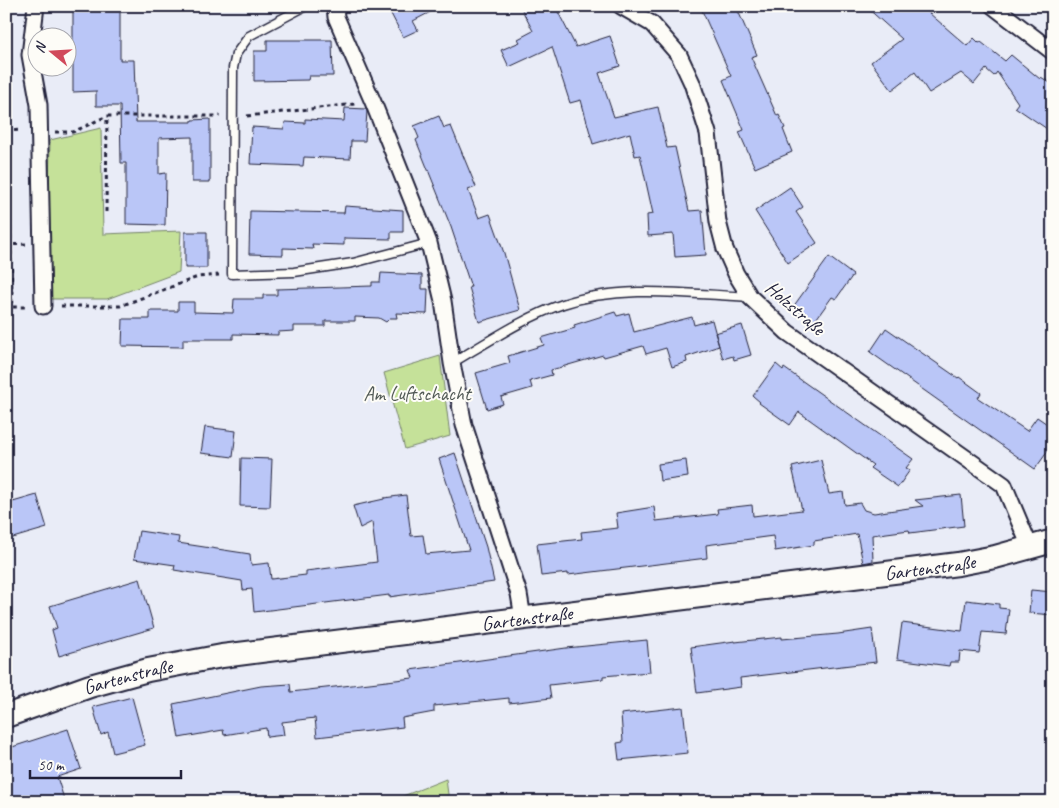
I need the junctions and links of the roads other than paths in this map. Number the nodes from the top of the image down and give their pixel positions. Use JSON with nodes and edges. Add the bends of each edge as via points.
{"nodes":[{"id":1,"x":36,"y":6,"type":"edge"},
{"id":2,"x":306,"y":6,"type":"edge"},
{"id":3,"x":334,"y":6,"type":"edge"},
{"id":4,"x":621,"y":6,"type":"edge"},
{"id":5,"x":993,"y":6,"type":"edge"},
{"id":6,"x":1053,"y":52,"type":"edge"},
{"id":7,"x":429,"y":243,"type":"junction"},
{"id":8,"x":750,"y":297,"type":"junction"},
{"id":9,"x":43,"y":306,"type":"road end"},
{"id":10,"x":452,"y":362,"type":"junction"},
{"id":11,"x":1053,"y":541,"type":"edge"},
{"id":12,"x":1030,"y":547,"type":"junction"},
{"id":13,"x":523,"y":618,"type":"junction"},
{"id":14,"x":6,"y":716,"type":"edge"}],
"edges":[{"from":1,"to":9,"type":"street","via":[[30,55],[39,105]]},
{"from":2,"to":7,"type":"lane","via":[[250,36],[236,54],[233,68],[232,274],[304,271],[353,263]]},
{"from":3,"to":7,"type":"street"},
{"from":4,"to":8,"type":"street","name":"Holzstraße","via":[[652,24],[680,55],[708,133],[718,222],[725,249]]},
{"from":5,"to":6,"type":"street"},
{"from":7,"to":10,"type":"street","via":[[443,301]]},
{"from":8,"to":10,"type":"lane","via":[[621,292],[592,296],[544,311]]},
{"from":8,"to":12,"type":"street","name":"Holzstraße","via":[[787,332],[1004,484]]},
{"from":10,"to":13,"type":"street","via":[[464,426],[520,594]]},
{"from":11,"to":12,"type":"street","name":"Gartenstraße"},
{"from":12,"to":13,"type":"street","name":"Gartenstraße","via":[[958,564]]},
{"from":13,"to":14,"type":"street","name":"Gartenstraße","via":[[222,656],[148,670],[90,686]]}]}
